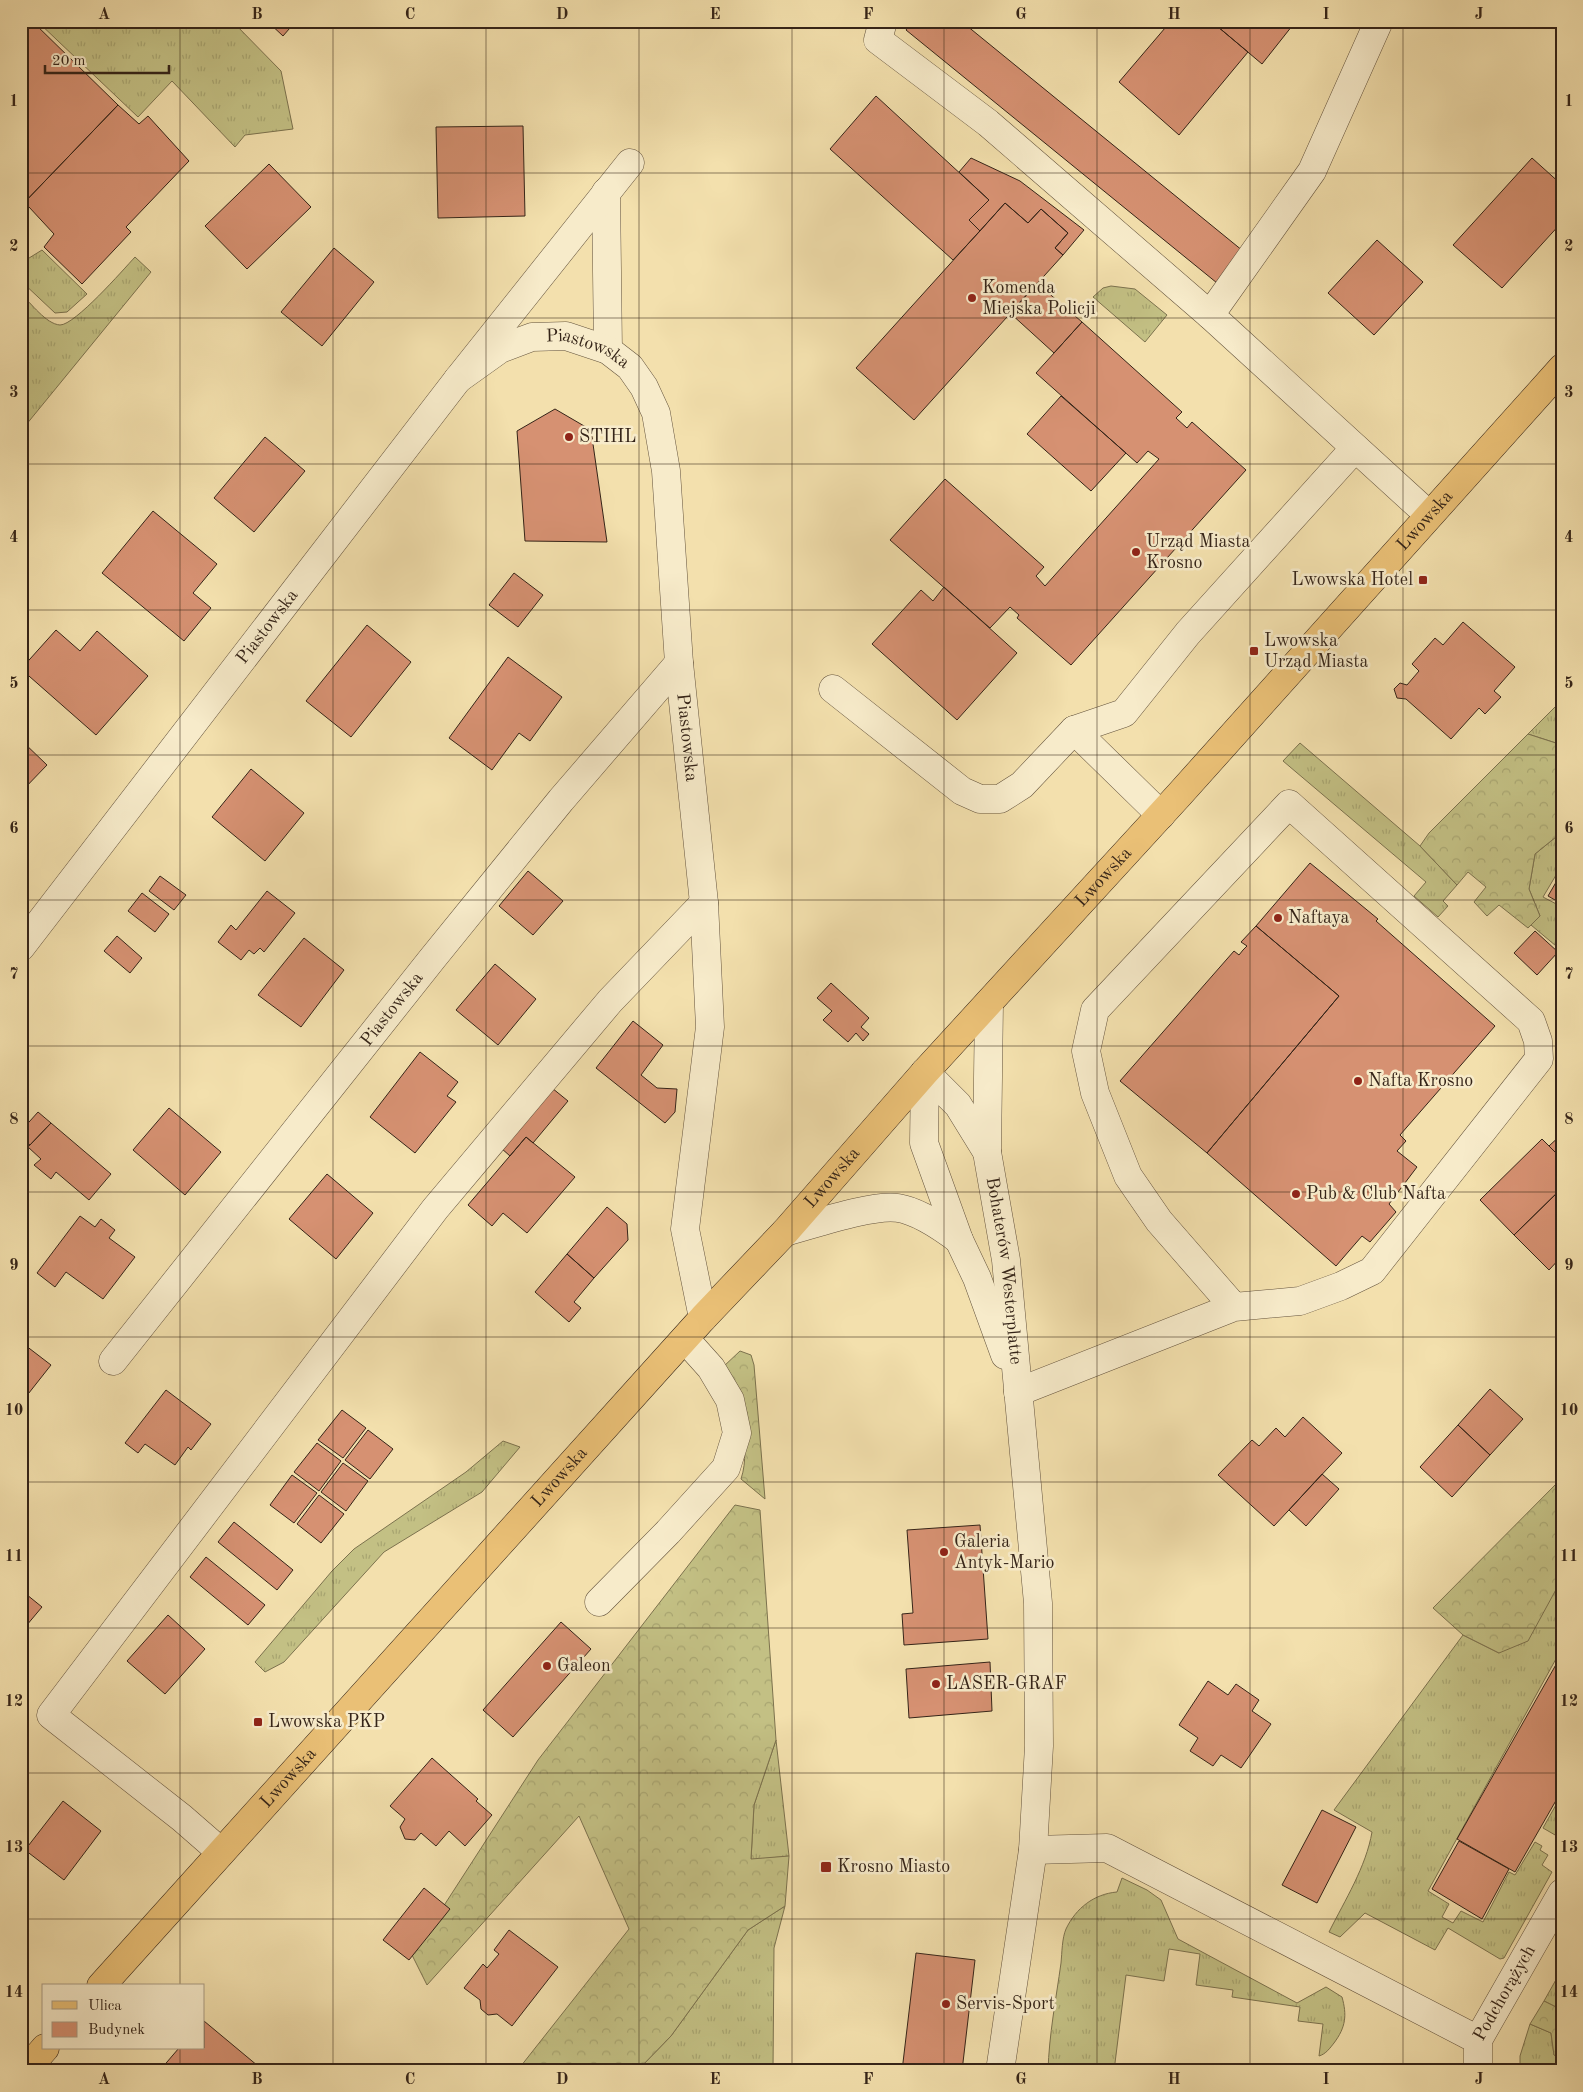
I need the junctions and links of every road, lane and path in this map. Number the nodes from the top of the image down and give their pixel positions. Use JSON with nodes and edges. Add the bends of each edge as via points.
{"nodes":[{"id":1,"x":883,"y":21,"type":"edge"},
{"id":2,"x":1379,"y":21,"type":"edge"},
{"id":3,"x":630,"y":163,"type":"dead end"},
{"id":4,"x":606,"y":192,"type":"junction"},
{"id":5,"x":1210,"y":315,"type":"junction"},
{"id":6,"x":608,"y":350,"type":"junction"},
{"id":7,"x":1562,"y":368,"type":"edge"},
{"id":8,"x":458,"y":379,"type":"junction"},
{"id":9,"x":1355,"y":448,"type":"junction"},
{"id":10,"x":1429,"y":515,"type":"junction"},
{"id":11,"x":679,"y":663,"type":"junction"},
{"id":12,"x":833,"y":689,"type":"dead end"},
{"id":13,"x":1074,"y":730,"type":"junction"},
{"id":14,"x":1162,"y":815,"type":"junction"},
{"id":15,"x":704,"y":903,"type":"junction"},
{"id":16,"x":21,"y":947,"type":"edge"},
{"id":17,"x":989,"y":1003,"type":"junction"},
{"id":18,"x":925,"y":1072,"type":"junction"},
{"id":19,"x":987,"y":1152,"type":"junction"},
{"id":20,"x":785,"y":1232,"type":"junction"},
{"id":21,"x":959,"y":1240,"type":"junction"},
{"id":22,"x":1234,"y":1307,"type":"junction"},
{"id":23,"x":703,"y":1318,"type":"junction"},
{"id":24,"x":684,"y":1339,"type":"junction"},
{"id":25,"x":112,"y":1362,"type":"dead end"},
{"id":26,"x":1018,"y":1392,"type":"junction"},
{"id":27,"x":599,"y":1602,"type":"dead end"},
{"id":28,"x":1033,"y":1850,"type":"junction"},
{"id":29,"x":221,"y":1852,"type":"junction"},
{"id":30,"x":1562,"y":1893,"type":"edge"},
{"id":31,"x":103,"y":1984,"type":"edge"},
{"id":32,"x":1012,"y":2000,"type":"junction"},
{"id":33,"x":1478,"y":2040,"type":"junction"},
{"id":34,"x":43,"y":2050,"type":"edge"},
{"id":35,"x":24,"y":2071,"type":"edge"},
{"id":36,"x":1000,"y":2071,"type":"edge"},
{"id":37,"x":1014,"y":2071,"type":"edge"},
{"id":38,"x":1478,"y":2071,"type":"edge"}],
"edges":[{"from":1,"to":5,"type":"street","via":[[878,40],[988,123]]},
{"from":2,"to":5,"type":"street","via":[[1312,171]]},
{"from":3,"to":4,"type":"street","name":"Piastowska"},
{"from":4,"to":6,"type":"street"},
{"from":4,"to":8,"type":"street","name":"Piastowska"},
{"from":5,"to":9,"type":"street"},
{"from":6,"to":8,"type":"street","name":"Piastowska","via":[[566,336],[532,336],[500,349]]},
{"from":6,"to":11,"type":"street","name":"Piastowska","via":[[630,367],[656,413],[666,471]]},
{"from":7,"to":10,"type":"main road","name":"Lwowska"},
{"from":8,"to":16,"type":"street","name":"Piastowska"},
{"from":9,"to":10,"type":"street"},
{"from":9,"to":13,"type":"street","via":[[1188,633],[1124,713]]},
{"from":10,"to":14,"type":"main road","name":"Lwowska"},
{"from":11,"to":15,"type":"street","name":"Piastowska"},
{"from":11,"to":25,"type":"street","name":"Piastowska","via":[[561,800]]},
{"from":12,"to":13,"type":"street","via":[[962,792],[980,799],[1000,799],[1022,785]]},
{"from":13,"to":14,"type":"street"},
{"from":14,"to":17,"type":"main road","name":"Lwowska"},
{"from":15,"to":23,"type":"street","name":"Piastowska","via":[[710,1027],[685,1229]]},
{"from":15,"to":29,"type":"street","via":[[610,1001],[435,1209],[51,1715]]},
{"from":17,"to":18,"type":"main road","name":"Lwowska"},
{"from":17,"to":19,"type":"street","name":"Bohaterów Westerplatte"},
{"from":18,"to":19,"type":"street","name":"Bohaterów Westerplatte","via":[[958,1105]]},
{"from":18,"to":20,"type":"main road","name":"Lwowska"},
{"from":18,"to":21,"type":"street","name":"Bohaterów Westerplatte","via":[[924,1143]]},
{"from":19,"to":26,"type":"street","name":"Bohaterów Westerplatte","via":[[1006,1260]]},
{"from":20,"to":21,"type":"street","name":"Bohaterów Westerplatte","via":[[861,1212],[898,1208],[936,1223]]},
{"from":20,"to":23,"type":"main road","name":"Lwowska"},
{"from":21,"to":26,"type":"street","name":"Bohaterów Westerplatte","via":[[977,1278]]},
{"from":22,"to":22,"type":"street","via":[[1159,1221],[1128,1176],[1095,1093],[1086,1051],[1095,1010],[1289,804],[1531,1021],[1538,1041],[1539,1059],[1372,1271],[1300,1301]]},
{"from":22,"to":26,"type":"street"},
{"from":23,"to":24,"type":"main road","name":"Lwowska"},
{"from":24,"to":27,"type":"street","via":[[711,1368],[730,1400],[736,1433],[726,1468]]},
{"from":24,"to":29,"type":"main road","name":"Lwowska"},
{"from":26,"to":28,"type":"street","name":"Bohaterów Westerplatte","via":[[1038,1603],[1039,1746]]},
{"from":28,"to":32,"type":"street","name":"Bohaterów Westerplatte"},
{"from":28,"to":33,"type":"street","via":[[1107,1848]]},
{"from":29,"to":31,"type":"main road","name":"Lwowska"},
{"from":30,"to":33,"type":"street","name":"Podchorążych"},
{"from":32,"to":36,"type":"street","name":"Bohaterów Westerplatte"},
{"from":32,"to":37,"type":"street","name":"Bohaterów Westerplatte"},
{"from":33,"to":38,"type":"street","name":"Podchorążych"},
{"from":34,"to":35,"type":"main road"}]}
